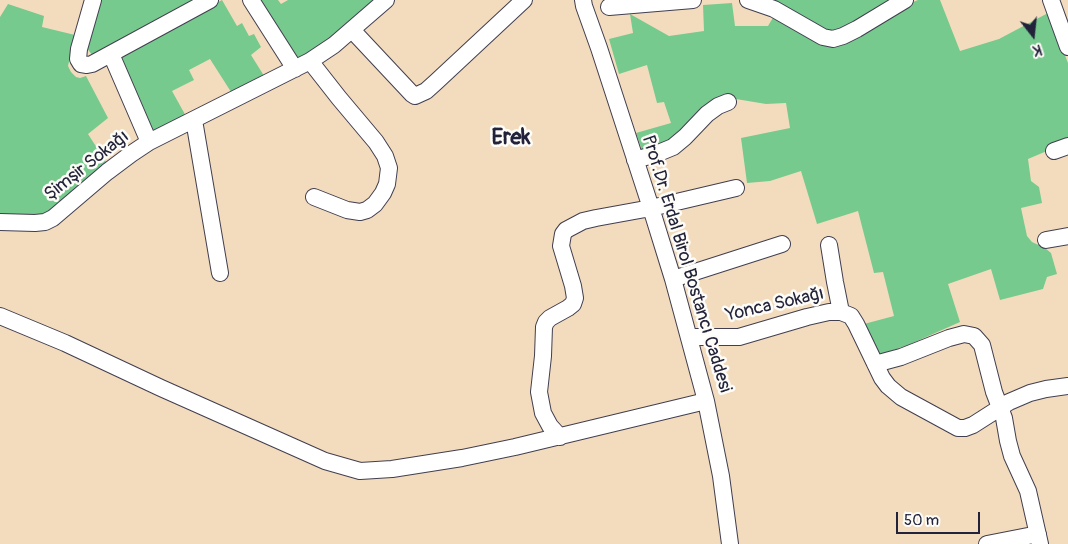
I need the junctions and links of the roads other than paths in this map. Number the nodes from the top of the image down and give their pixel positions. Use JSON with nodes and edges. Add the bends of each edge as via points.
{"nodes":[{"id":1,"x":93,"y":0,"type":"edge"},
{"id":2,"x":210,"y":0,"type":"edge"},
{"id":3,"x":251,"y":0,"type":"edge"},
{"id":4,"x":386,"y":0,"type":"edge"},
{"id":5,"x":524,"y":0,"type":"edge"},
{"id":6,"x":693,"y":0,"type":"edge"},
{"id":7,"x":748,"y":0,"type":"edge"},
{"id":8,"x":905,"y":0,"type":"edge"},
{"id":9,"x":1052,"y":0,"type":"edge"},
{"id":10,"x":581,"y":2,"type":"edge"},
{"id":11,"x":613,"y":3,"type":"edge"},
{"id":12,"x":591,"y":24,"type":"junction"},
{"id":13,"x":352,"y":30,"type":"junction"},
{"id":14,"x":1067,"y":38,"type":"edge"},
{"id":15,"x":111,"y":54,"type":"junction"},
{"id":16,"x":310,"y":61,"type":"junction"},
{"id":17,"x":295,"y":69,"type":"junction"},
{"id":18,"x":728,"y":102,"type":"dead end"},
{"id":19,"x":194,"y":120,"type":"junction"},
{"id":20,"x":149,"y":142,"type":"junction"},
{"id":21,"x":635,"y":160,"type":"junction"},
{"id":22,"x":736,"y":188,"type":"dead end"},
{"id":23,"x":314,"y":197,"type":"dead end"},
{"id":24,"x":651,"y":208,"type":"junction"},
{"id":25,"x":0,"y":222,"type":"edge"},
{"id":26,"x":1068,"y":236,"type":"edge"},
{"id":27,"x":1046,"y":240,"type":"dead end"},
{"id":28,"x":782,"y":244,"type":"dead end"},
{"id":29,"x":829,"y":245,"type":"dead end"},
{"id":30,"x":220,"y":273,"type":"dead end"},
{"id":31,"x":673,"y":279,"type":"junction"},
{"id":32,"x":841,"y":312,"type":"junction"},
{"id":33,"x":0,"y":316,"type":"edge"},
{"id":34,"x":689,"y":337,"type":"junction"},
{"id":35,"x":875,"y":364,"type":"junction"},
{"id":36,"x":1068,"y":386,"type":"edge"},
{"id":37,"x":706,"y":401,"type":"junction"},
{"id":38,"x":1000,"y":408,"type":"junction"},
{"id":39,"x":560,"y":437,"type":"junction"},
{"id":40,"x":1039,"y":539,"type":"edge"},
{"id":41,"x":730,"y":544,"type":"edge"},
{"id":42,"x":987,"y":544,"type":"edge"}],
"edges":[{"from":1,"to":15,"type":"street","via":[[78,58],[81,64],[87,65]]},
{"from":2,"to":15,"type":"street"},
{"from":3,"to":17,"type":"street"},
{"from":4,"to":13,"type":"street","name":"Şimşir Sokağı"},
{"from":5,"to":13,"type":"street","via":[[426,91],[415,96]]},
{"from":6,"to":11,"type":"street"},
{"from":7,"to":8,"type":"street","via":[[774,9],[823,37],[833,39],[857,29]]},
{"from":9,"to":14,"type":"street"},
{"from":10,"to":12,"type":"street","name":"Prof.Dr. Erdal Birol Bostancı Caddesi"},
{"from":11,"to":12,"type":"street"},
{"from":12,"to":21,"type":"street","name":"Prof.Dr. Erdal Birol Bostancı Caddesi"},
{"from":13,"to":16,"type":"street","name":"Şimşir Sokağı"},
{"from":15,"to":20,"type":"street"},
{"from":16,"to":17,"type":"street","name":"Şimşir Sokağı"},
{"from":16,"to":23,"type":"street","via":[[376,142],[389,168],[383,193],[368,210],[347,210]]},
{"from":17,"to":19,"type":"street","name":"Şimşir Sokağı"},
{"from":18,"to":21,"type":"street","via":[[707,114],[673,147]]},
{"from":19,"to":20,"type":"street","name":"Şimşir Sokağı"},
{"from":19,"to":30,"type":"street"},
{"from":20,"to":25,"type":"street","name":"Şimşir Sokağı","via":[[107,172],[53,218],[34,224]]},
{"from":21,"to":24,"type":"street","name":"Prof.Dr. Erdal Birol Bostancı Caddesi"},
{"from":22,"to":24,"type":"street"},
{"from":24,"to":31,"type":"street","name":"Prof.Dr. Erdal Birol Bostancı Caddesi"},
{"from":24,"to":39,"type":"street","via":[[583,221],[562,234],[561,246],[575,298],[573,304],[550,318],[544,327],[539,392],[543,412]]},
{"from":26,"to":27,"type":"street"},
{"from":28,"to":31,"type":"street"},
{"from":29,"to":32,"type":"street","name":"Yonca Sokağı"},
{"from":31,"to":34,"type":"street","name":"Prof.Dr. Erdal Birol Bostancı Caddesi"},
{"from":32,"to":34,"type":"street","name":"Yonca Sokağı","via":[[807,316],[739,337]]},
{"from":32,"to":35,"type":"street","name":"Yonca Sokağı","via":[[851,316]]},
{"from":33,"to":39,"type":"street","via":[[317,458],[360,471],[453,459]]},
{"from":34,"to":37,"type":"street","name":"Prof.Dr. Erdal Birol Bostancı Caddesi"},
{"from":35,"to":38,"type":"street","name":"Yonca Sokağı","via":[[888,386],[901,397],[958,428],[973,425]]},
{"from":35,"to":38,"type":"street","via":[[949,338],[964,334],[974,336],[982,345]]},
{"from":36,"to":38,"type":"street","name":"Yonca Sokağı","via":[[1030,393]]},
{"from":37,"to":39,"type":"street"},
{"from":37,"to":41,"type":"street","name":"Prof.Dr. Erdal Birol Bostancı Caddesi"},
{"from":38,"to":40,"type":"street","via":[[1012,456],[1028,491]]},
{"from":40,"to":42,"type":"street"}]}
